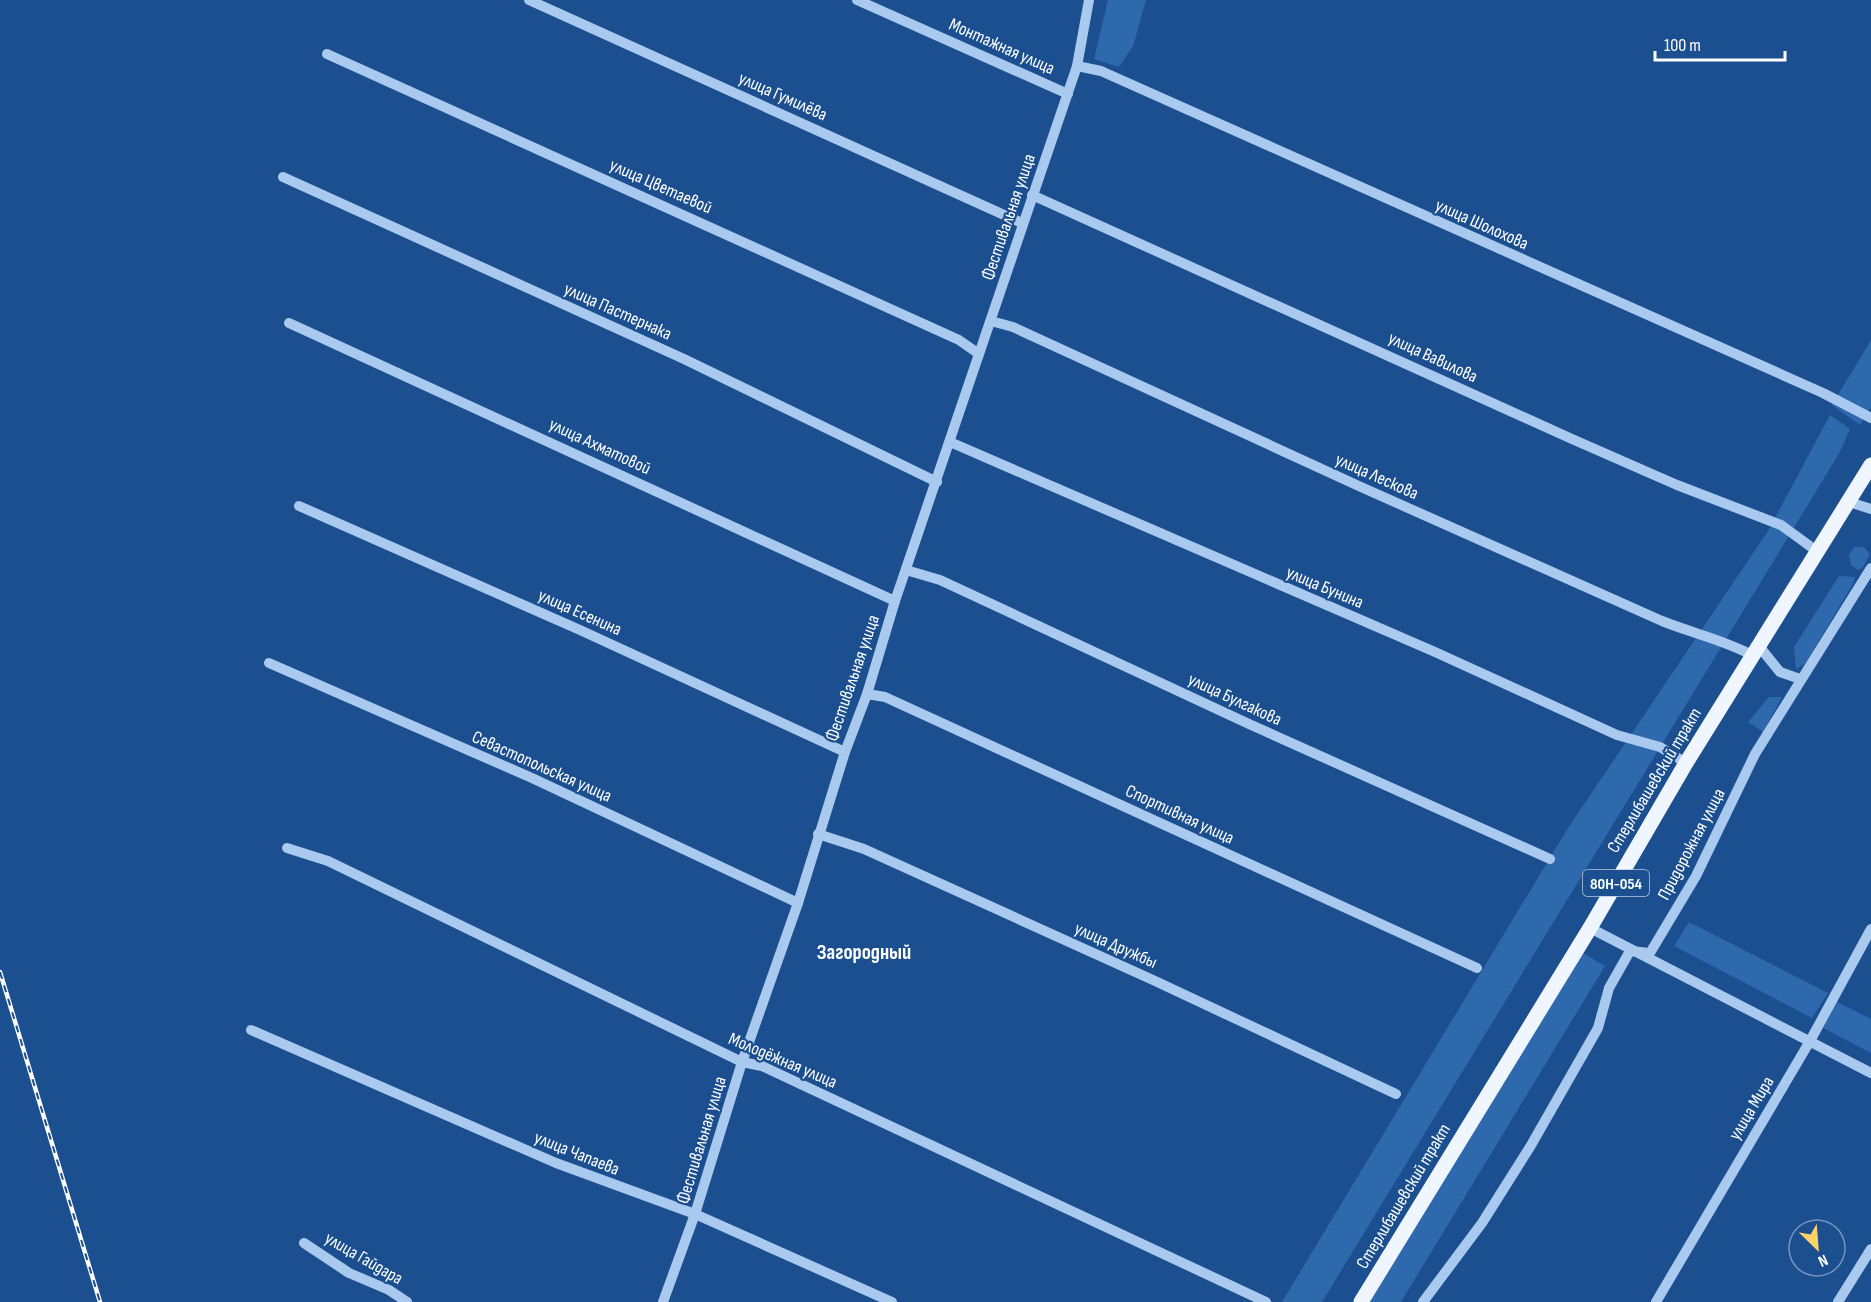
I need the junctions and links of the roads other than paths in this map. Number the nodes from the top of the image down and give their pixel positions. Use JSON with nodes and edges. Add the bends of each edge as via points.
{"nodes":[{"id":1,"x":529,"y":0,"type":"edge"},
{"id":2,"x":857,"y":0,"type":"edge"},
{"id":3,"x":1089,"y":0,"type":"edge"},
{"id":4,"x":327,"y":54,"type":"dead end"},
{"id":5,"x":1077,"y":66,"type":"junction"},
{"id":6,"x":1068,"y":94,"type":"junction"},
{"id":7,"x":283,"y":177,"type":"dead end"},
{"id":8,"x":1032,"y":195,"type":"junction"},
{"id":9,"x":1022,"y":223,"type":"junction"},
{"id":10,"x":991,"y":321,"type":"junction"},
{"id":11,"x":289,"y":323,"type":"dead end"},
{"id":12,"x":979,"y":354,"type":"junction"},
{"id":13,"x":1871,"y":418,"type":"edge"},
{"id":14,"x":950,"y":442,"type":"junction"},
{"id":15,"x":1871,"y":465,"type":"edge"},
{"id":16,"x":937,"y":482,"type":"junction"},
{"id":17,"x":1849,"y":502,"type":"junction"},
{"id":18,"x":299,"y":506,"type":"dead end"},
{"id":19,"x":1871,"y":509,"type":"edge"},
{"id":20,"x":1818,"y":552,"type":"junction"},
{"id":21,"x":1871,"y":568,"type":"edge"},
{"id":22,"x":906,"y":570,"type":"junction"},
{"id":23,"x":896,"y":601,"type":"junction"},
{"id":24,"x":1755,"y":650,"type":"junction"},
{"id":25,"x":270,"y":663,"type":"dead end"},
{"id":26,"x":1800,"y":679,"type":"junction"},
{"id":27,"x":867,"y":694,"type":"junction"},
{"id":28,"x":845,"y":752,"type":"junction"},
{"id":29,"x":1686,"y":763,"type":"junction"},
{"id":30,"x":818,"y":834,"type":"junction"},
{"id":31,"x":287,"y":848,"type":"dead end"},
{"id":32,"x":1550,"y":859,"type":"dead end"},
{"id":33,"x":798,"y":903,"type":"junction"},
{"id":34,"x":1590,"y":928,"type":"junction"},
{"id":35,"x":1871,"y":929,"type":"edge"},
{"id":36,"x":1630,"y":951,"type":"junction"},
{"id":37,"x":1477,"y":968,"type":"dead end"},
{"id":38,"x":251,"y":1030,"type":"dead end"},
{"id":39,"x":1810,"y":1041,"type":"junction"},
{"id":40,"x":742,"y":1062,"type":"junction"},
{"id":41,"x":1871,"y":1073,"type":"edge"},
{"id":42,"x":1396,"y":1094,"type":"dead end"},
{"id":43,"x":695,"y":1214,"type":"junction"},
{"id":44,"x":304,"y":1243,"type":"dead end"},
{"id":45,"x":1871,"y":1250,"type":"edge"},
{"id":46,"x":407,"y":1302,"type":"edge"},
{"id":47,"x":663,"y":1302,"type":"edge"},
{"id":48,"x":892,"y":1302,"type":"edge"},
{"id":49,"x":1266,"y":1302,"type":"edge"},
{"id":50,"x":1361,"y":1302,"type":"edge"},
{"id":51,"x":1423,"y":1302,"type":"edge"},
{"id":52,"x":1656,"y":1302,"type":"edge"},
{"id":53,"x":1838,"y":1302,"type":"edge"}],
"edges":[{"from":1,"to":9,"type":"street","name":"улица Гумилёва"},
{"from":2,"to":6,"type":"street","name":"Монтажная улица"},
{"from":3,"to":5,"type":"street","name":"Фестивальная улица"},
{"from":4,"to":12,"type":"street","name":"улица Цветаевой","via":[[958,340]]},
{"from":5,"to":6,"type":"street","name":"Фестивальная улица"},
{"from":5,"to":13,"type":"street","name":"улица Шолохова","via":[[1101,71],[1823,393]]},
{"from":6,"to":8,"type":"street","name":"Фестивальная улица"},
{"from":7,"to":16,"type":"street","name":"улица Пастернака","via":[[684,359]]},
{"from":8,"to":9,"type":"street","name":"Фестивальная улица"},
{"from":8,"to":20,"type":"street","name":"улица Вавилова","via":[[1572,439],[1782,525]]},
{"from":9,"to":10,"type":"street","name":"Фестивальная улица"},
{"from":10,"to":12,"type":"street","name":"Фестивальная улица"},
{"from":10,"to":24,"type":"street","name":"улица Лескова","via":[[1012,327],[1662,621],[1695,635]]},
{"from":11,"to":23,"type":"street","name":"улица Ахматовой"},
{"from":12,"to":14,"type":"street","name":"Фестивальная улица"},
{"from":14,"to":16,"type":"street","name":"Фестивальная улица"},
{"from":14,"to":29,"type":"street","name":"улица Бунина","via":[[1617,735],[1660,747]]},
{"from":15,"to":17,"type":"main road","name":"Стерлибашевский тракт","number":"80Н-054"},
{"from":16,"to":22,"type":"street","name":"Фестивальная улица"},
{"from":17,"to":19,"type":"street"},
{"from":17,"to":20,"type":"main road","name":"Стерлибашевский тракт","number":"80Н-054"},
{"from":18,"to":28,"type":"street","name":"улица Есенина"},
{"from":20,"to":24,"type":"main road","name":"Стерлибашевский тракт","number":"80Н-054"},
{"from":21,"to":26,"type":"street","name":"Придорожная улица"},
{"from":22,"to":23,"type":"street","name":"Фестивальная улица"},
{"from":22,"to":32,"type":"street","name":"улица Булгакова","via":[[940,580]]},
{"from":23,"to":27,"type":"street","name":"Фестивальная улица"},
{"from":24,"to":26,"type":"street","via":[[1780,672]]},
{"from":24,"to":29,"type":"main road","name":"Стерлибашевский тракт","number":"80Н-054"},
{"from":25,"to":33,"type":"street","name":"Севастопольская улица","via":[[532,778]]},
{"from":26,"to":36,"type":"street","name":"Придорожная улица","via":[[1755,754],[1696,876],[1650,953]]},
{"from":27,"to":28,"type":"street","name":"Фестивальная улица"},
{"from":27,"to":37,"type":"street","name":"Спортивная улица","via":[[885,697]]},
{"from":28,"to":30,"type":"street","name":"Фестивальная улица"},
{"from":29,"to":34,"type":"main road","name":"Стерлибашевский тракт","number":"80Н-054"},
{"from":30,"to":33,"type":"street","name":"Фестивальная улица"},
{"from":30,"to":42,"type":"street","name":"улица Дружбы","via":[[896,864]]},
{"from":31,"to":40,"type":"street","name":"Молодёжная улица","via":[[328,861]]},
{"from":33,"to":40,"type":"street","name":"Фестивальная улица"},
{"from":34,"to":36,"type":"street"},
{"from":34,"to":50,"type":"main road","name":"Стерлибашевский тракт","number":"80Н-054"},
{"from":35,"to":39,"type":"street","name":"улица Мира"},
{"from":36,"to":39,"type":"street"},
{"from":36,"to":51,"type":"street","via":[[1609,987],[1598,1028],[1530,1147],[1482,1223]]},
{"from":38,"to":43,"type":"street","name":"улица Чапаева","via":[[556,1163]]},
{"from":39,"to":41,"type":"street"},
{"from":39,"to":52,"type":"street","name":"улица Мира"},
{"from":40,"to":43,"type":"street","name":"Фестивальная улица"},
{"from":40,"to":49,"type":"street","name":"Молодёжная улица","via":[[762,1066]]},
{"from":43,"to":47,"type":"street","name":"Фестивальная улица"},
{"from":43,"to":48,"type":"street","name":"улица Чапаева"},
{"from":44,"to":46,"type":"street","name":"улица Гайдара","via":[[349,1273]]},
{"from":45,"to":53,"type":"street"}]}
